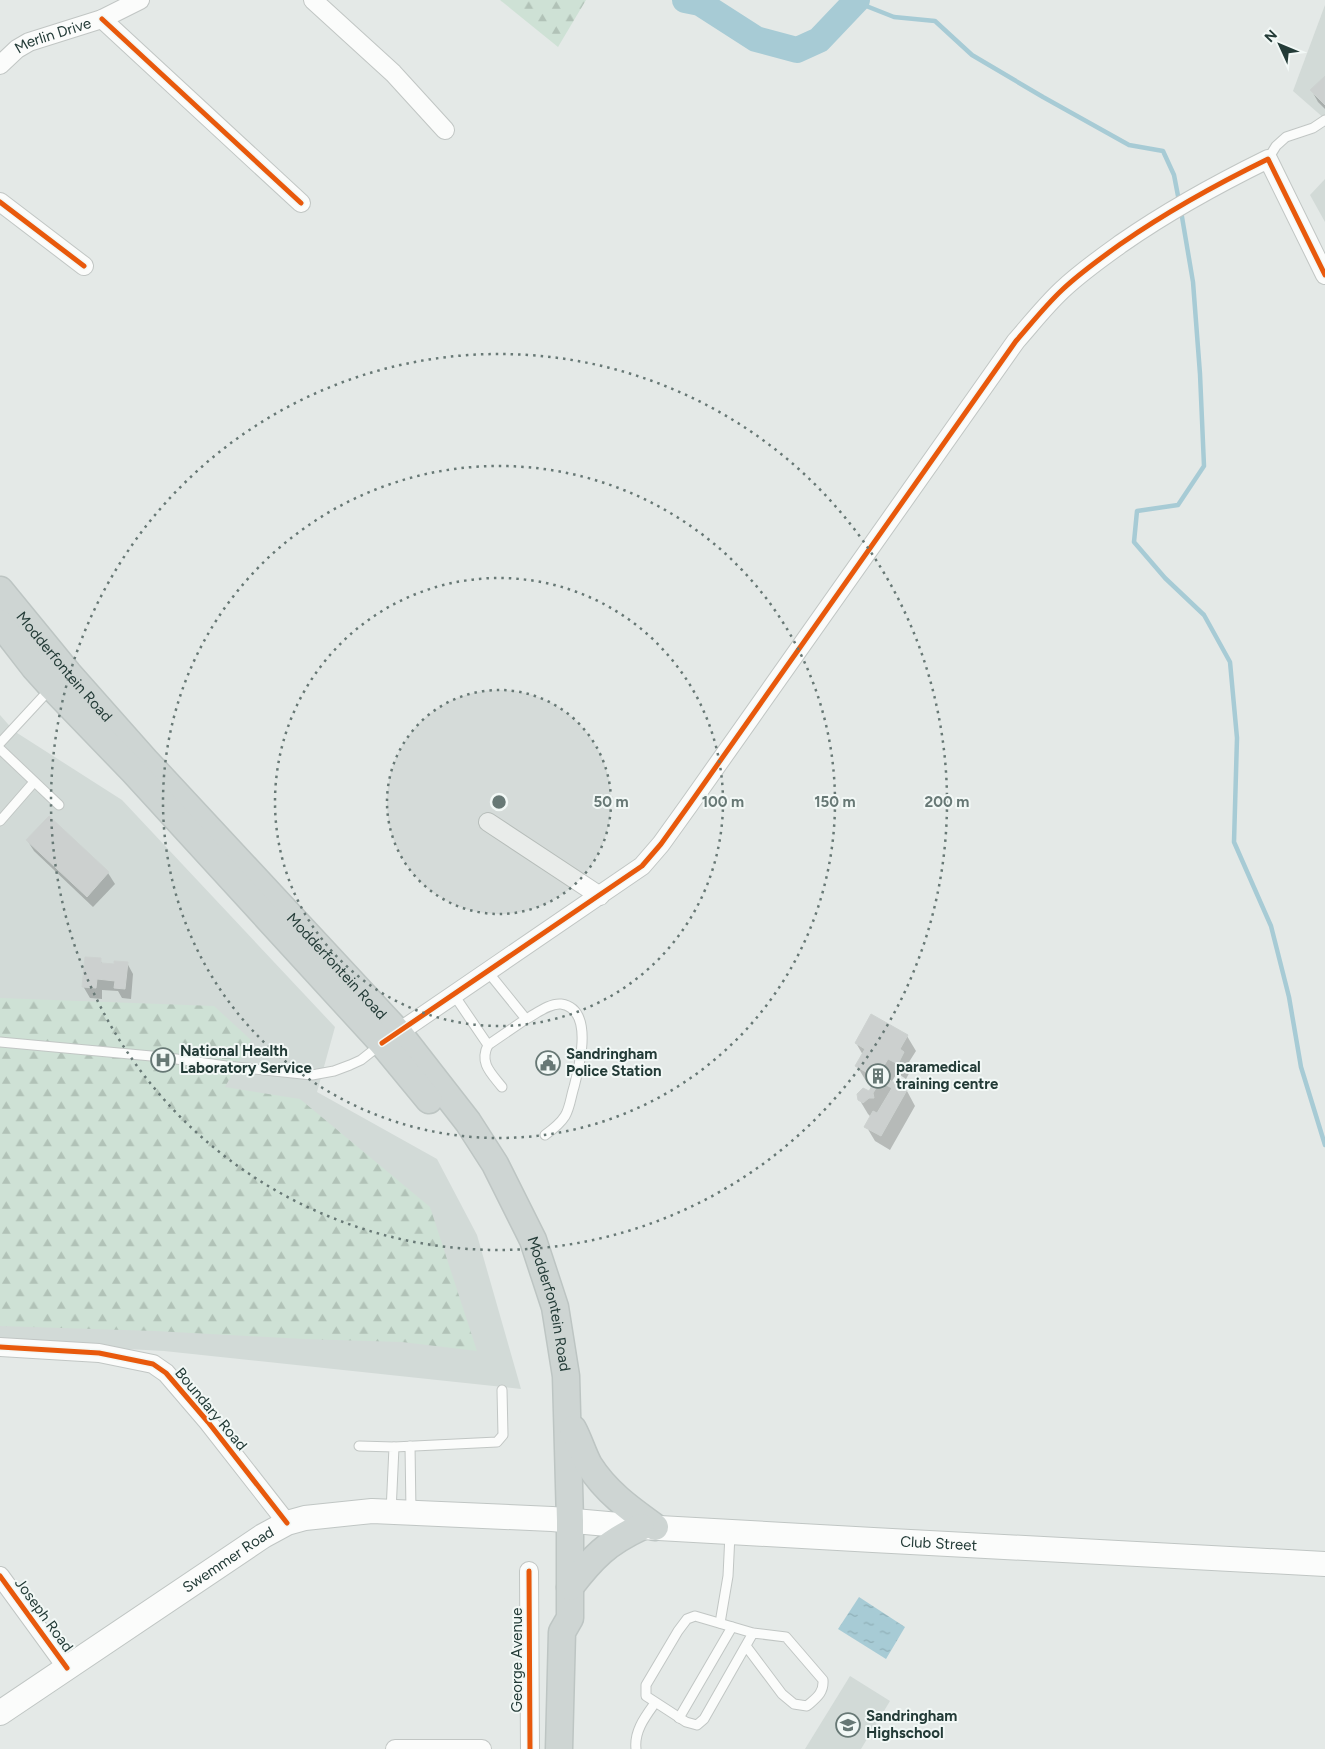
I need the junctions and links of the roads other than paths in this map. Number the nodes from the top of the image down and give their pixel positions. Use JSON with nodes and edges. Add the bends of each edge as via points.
{"nodes":[{"id":1,"x":140,"y":0,"type":"edge"},
{"id":2,"x":313,"y":0,"type":"edge"},
{"id":3,"x":102,"y":19,"type":"junction"},
{"id":4,"x":0,"y":65,"type":"edge"},
{"id":5,"x":1325,"y":120,"type":"edge"},
{"id":6,"x":445,"y":130,"type":"dead end"},
{"id":7,"x":1268,"y":159,"type":"junction"},
{"id":8,"x":0,"y":202,"type":"edge"},
{"id":9,"x":301,"y":204,"type":"dead end"},
{"id":10,"x":84,"y":266,"type":"dead end"},
{"id":11,"x":1325,"y":275,"type":"edge"},
{"id":12,"x":0,"y":590,"type":"edge"},
{"id":13,"x":0,"y":623,"type":"edge"},
{"id":14,"x":60,"y":680,"type":"junction"},
{"id":15,"x":0,"y":743,"type":"edge"},
{"id":16,"x":0,"y":749,"type":"edge"},
{"id":17,"x":34,"y":782,"type":"junction"},
{"id":18,"x":59,"y":804,"type":"dead end"},
{"id":19,"x":0,"y":822,"type":"edge"},
{"id":20,"x":488,"y":822,"type":"dead end"},
{"id":21,"x":600,"y":896,"type":"junction"},
{"id":22,"x":488,"y":972,"type":"junction"},
{"id":23,"x":454,"y":995,"type":"junction"},
{"id":24,"x":526,"y":1019,"type":"junction"},
{"id":25,"x":390,"y":1038,"type":"junction"},
{"id":26,"x":0,"y":1042,"type":"edge"},
{"id":27,"x":488,"y":1045,"type":"junction"},
{"id":28,"x":502,"y":1087,"type":"dead end"},
{"id":29,"x":545,"y":1135,"type":"dead end"},
{"id":30,"x":0,"y":1347,"type":"edge"},
{"id":31,"x":502,"y":1390,"type":"dead end"},
{"id":32,"x":568,"y":1416,"type":"junction"},
{"id":33,"x":359,"y":1446,"type":"dead end"},
{"id":34,"x":410,"y":1446,"type":"junction"},
{"id":35,"x":394,"y":1447,"type":"junction"},
{"id":36,"x":401,"y":1513,"type":"junction"},
{"id":37,"x":561,"y":1520,"type":"junction"},
{"id":38,"x":287,"y":1524,"type":"junction"},
{"id":39,"x":648,"y":1527,"type":"junction"},
{"id":40,"x":730,"y":1532,"type":"junction"},
{"id":41,"x":1325,"y":1564,"type":"edge"},
{"id":42,"x":529,"y":1571,"type":"dead end"},
{"id":43,"x":0,"y":1576,"type":"edge"},
{"id":44,"x":570,"y":1587,"type":"junction"},
{"id":45,"x":720,"y":1623,"type":"junction"},
{"id":46,"x":732,"y":1627,"type":"junction"},
{"id":47,"x":562,"y":1632,"type":"junction"},
{"id":48,"x":753,"y":1633,"type":"junction"},
{"id":49,"x":746,"y":1646,"type":"junction"},
{"id":50,"x":67,"y":1668,"type":"junction"},
{"id":51,"x":655,"y":1703,"type":"junction"},
{"id":52,"x":0,"y":1713,"type":"edge"},
{"id":53,"x":678,"y":1718,"type":"junction"},
{"id":54,"x":395,"y":1749,"type":"edge"},
{"id":55,"x":482,"y":1749,"type":"edge"},
{"id":56,"x":530,"y":1749,"type":"edge"},
{"id":57,"x":559,"y":1749,"type":"edge"},
{"id":58,"x":636,"y":1749,"type":"edge"}],
"edges":[{"from":1,"to":3,"type":"street","name":"Merlin Drive"},
{"from":2,"to":6,"type":"street","via":[[393,73]]},
{"from":3,"to":4,"type":"street","name":"Merlin Drive","via":[[29,42]]},
{"from":3,"to":9,"type":"street"},
{"from":5,"to":7,"type":"lane","via":[[1313,128],[1286,137]]},
{"from":7,"to":11,"type":"street"},
{"from":7,"to":21,"type":"street","via":[[1150,224],[1089,266],[1042,311],[1016,341],[661,844],[642,866]]},
{"from":8,"to":10,"type":"street"},
{"from":12,"to":14,"type":"main road","name":"Modderfontein Road"},
{"from":13,"to":14,"type":"main road","name":"Modderfontein Road","via":[[34,667]]},
{"from":14,"to":15,"type":"lane"},
{"from":14,"to":25,"type":"main road","name":"Modderfontein Road","via":[[146,760],[314,939]]},
{"from":16,"to":17,"type":"lane"},
{"from":17,"to":18,"type":"lane"},
{"from":17,"to":19,"type":"lane"},
{"from":20,"to":21,"type":"street"},
{"from":21,"to":22,"type":"street"},
{"from":22,"to":23,"type":"street"},
{"from":22,"to":24,"type":"lane"},
{"from":23,"to":25,"type":"street"},
{"from":23,"to":27,"type":"lane"},
{"from":24,"to":27,"type":"lane"},
{"from":24,"to":29,"type":"lane","via":[[552,1005],[561,1004],[573,1011],[582,1029],[582,1058],[568,1108],[564,1117]]},
{"from":25,"to":26,"type":"lane","via":[[361,1060],[312,1075]]},
{"from":25,"to":32,"type":"main road","name":"Modderfontein Road","via":[[468,1122],[495,1164],[533,1240],[556,1306]]},
{"from":25,"to":37,"type":"main road","name":"Modderfontein Road","via":[[480,1171],[522,1248],[542,1309],[551,1373]]},
{"from":27,"to":28,"type":"lane","via":[[484,1053],[485,1062]]},
{"from":30,"to":38,"type":"street","name":"Boundary Road","via":[[99,1354],[153,1364],[166,1373],[208,1422]]},
{"from":31,"to":34,"type":"lane","via":[[503,1435],[497,1442]]},
{"from":32,"to":37,"type":"main road","name":"Modderfontein Road"},
{"from":32,"to":39,"type":"main road","via":[[588,1464],[618,1500]]},
{"from":33,"to":35,"type":"lane"},
{"from":34,"to":35,"type":"lane"},
{"from":34,"to":36,"type":"lane"},
{"from":35,"to":36,"type":"lane"},
{"from":36,"to":37,"type":"main road","name":"Swemmer Road"},
{"from":36,"to":38,"type":"main road","name":"Swemmer Road","via":[[372,1511],[305,1518]]},
{"from":37,"to":39,"type":"main road","name":"Club Street"},
{"from":37,"to":44,"type":"main road"},
{"from":37,"to":47,"type":"main road","via":[[552,1616]]},
{"from":38,"to":50,"type":"main road","name":"Swemmer Road","via":[[263,1536]]},
{"from":39,"to":40,"type":"main road","name":"Club Street"},
{"from":39,"to":44,"type":"main road","via":[[610,1544],[596,1555]]},
{"from":40,"to":41,"type":"main road","name":"Club Street"},
{"from":40,"to":45,"type":"lane","via":[[728,1576]]},
{"from":42,"to":56,"type":"street","name":"George Avenue"},
{"from":43,"to":50,"type":"street","name":"Joseph Road"},
{"from":44,"to":47,"type":"main road","via":[[570,1618]]},
{"from":45,"to":46,"type":"lane"},
{"from":45,"to":51,"type":"lane","via":[[691,1616],[683,1623],[646,1685],[646,1696]]},
{"from":46,"to":48,"type":"lane"},
{"from":46,"to":53,"type":"lane"},
{"from":47,"to":57,"type":"main road"},
{"from":48,"to":49,"type":"lane"},
{"from":48,"to":49,"type":"lane","via":[[790,1640],[823,1680],[821,1693],[807,1706],[794,1704],[782,1694]]},
{"from":49,"to":53,"type":"lane","via":[[701,1723],[692,1724]]},
{"from":50,"to":52,"type":"main road","name":"Swemmer Road"},
{"from":51,"to":53,"type":"lane"},
{"from":51,"to":58,"type":"lane","via":[[639,1729]]},
{"from":54,"to":55,"type":"street"}]}
